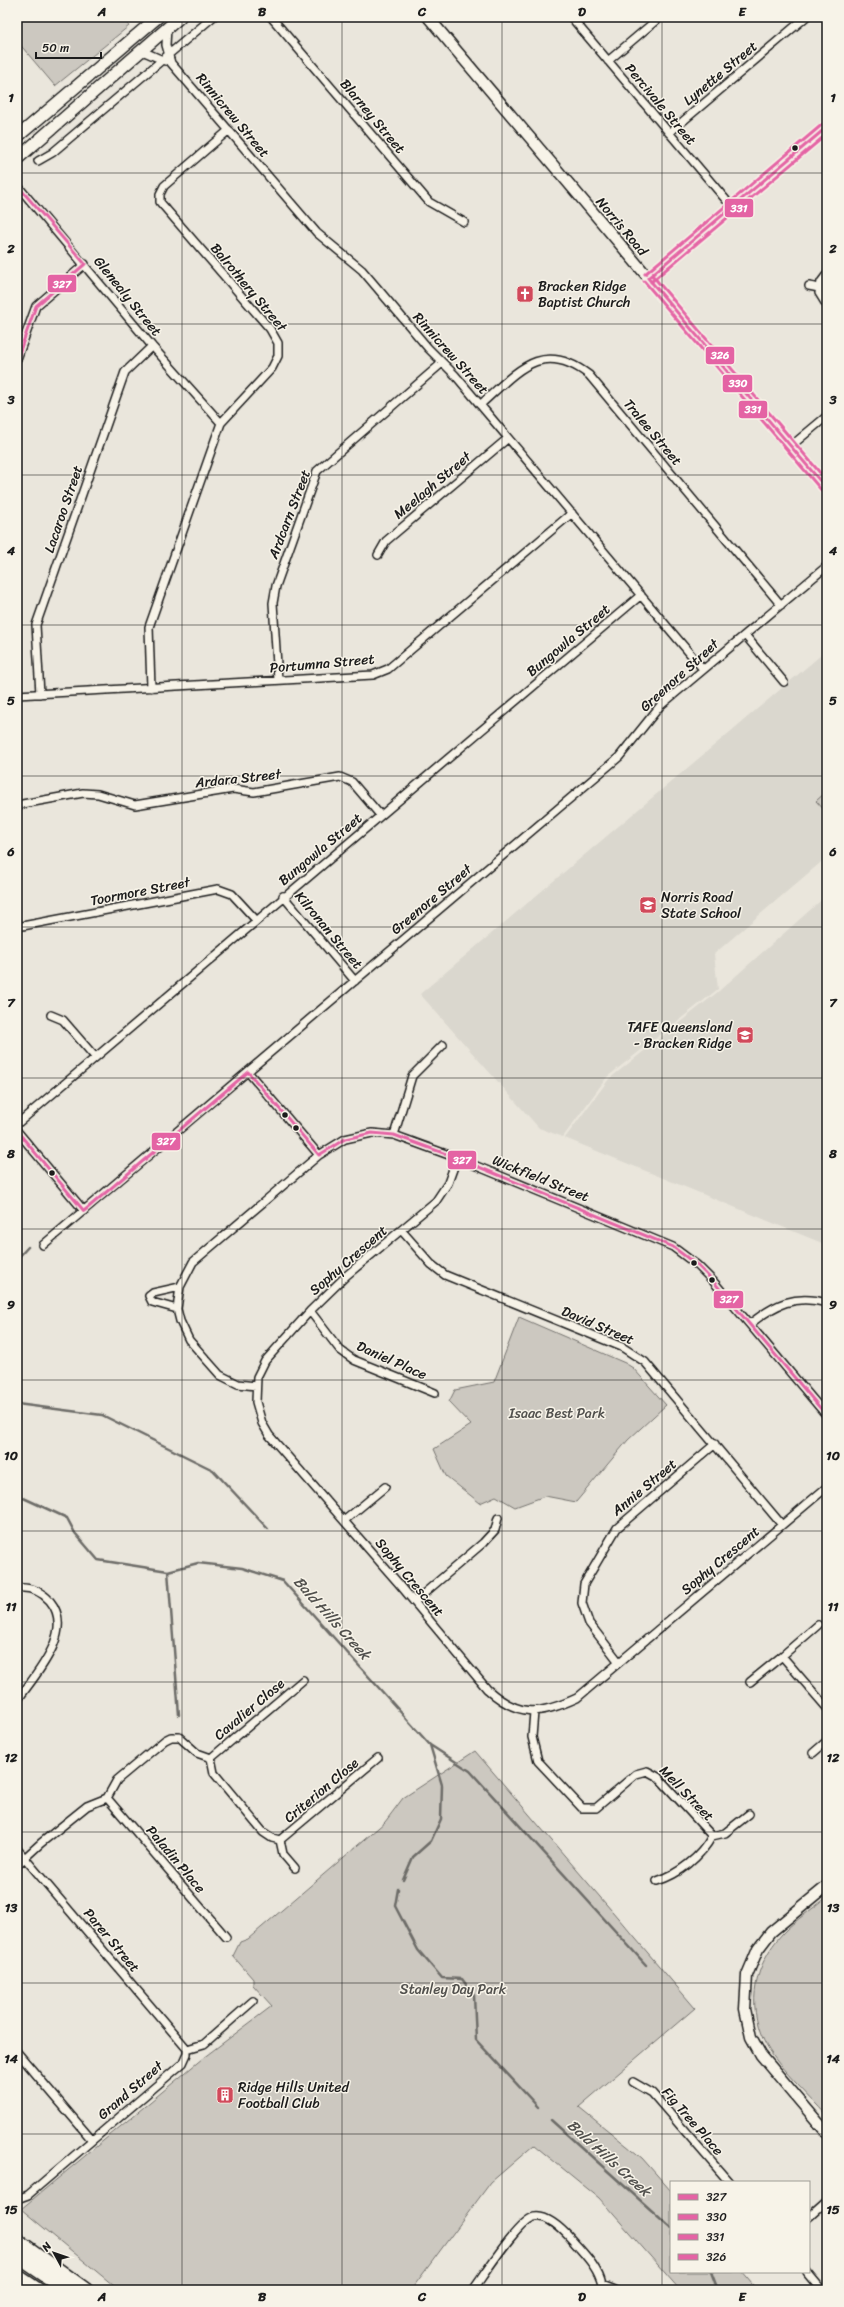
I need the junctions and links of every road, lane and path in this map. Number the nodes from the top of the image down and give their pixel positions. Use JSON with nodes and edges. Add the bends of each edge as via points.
{"nodes":[{"id":1,"x":158,"y":17,"type":"edge"},
{"id":2,"x":180,"y":17,"type":"edge"},
{"id":3,"x":213,"y":17,"type":"edge"},
{"id":4,"x":271,"y":17,"type":"edge"},
{"id":5,"x":428,"y":17,"type":"edge"},
{"id":6,"x":571,"y":17,"type":"edge"},
{"id":7,"x":660,"y":17,"type":"edge"},
{"id":8,"x":806,"y":17,"type":"edge"},
{"id":9,"x":167,"y":27,"type":"junction"},
{"id":10,"x":140,"y":50,"type":"junction"},
{"id":11,"x":168,"y":55,"type":"junction"},
{"id":12,"x":162,"y":60,"type":"junction"},
{"id":13,"x":608,"y":61,"type":"junction"},
{"id":14,"x":171,"y":63,"type":"junction"},
{"id":15,"x":827,"y":127,"type":"edge"},
{"id":16,"x":229,"y":130,"type":"junction"},
{"id":17,"x":669,"y":133,"type":"junction"},
{"id":18,"x":17,"y":137,"type":"edge"},
{"id":19,"x":17,"y":159,"type":"edge"},
{"id":20,"x":38,"y":161,"type":"dead end"},
{"id":21,"x":17,"y":185,"type":"edge"},
{"id":22,"x":732,"y":207,"type":"junction"},
{"id":23,"x":464,"y":222,"type":"dead end"},
{"id":24,"x":85,"y":264,"type":"junction"},
{"id":25,"x":827,"y":274,"type":"edge"},
{"id":26,"x":648,"y":278,"type":"junction"},
{"id":27,"x":809,"y":286,"type":"dead end"},
{"id":28,"x":819,"y":288,"type":"junction"},
{"id":29,"x":827,"y":306,"type":"edge"},
{"id":30,"x":152,"y":346,"type":"junction"},
{"id":31,"x":17,"y":359,"type":"edge"},
{"id":32,"x":442,"y":363,"type":"junction"},
{"id":33,"x":480,"y":405,"type":"junction"},
{"id":34,"x":827,"y":416,"type":"edge"},
{"id":35,"x":221,"y":422,"type":"junction"},
{"id":36,"x":507,"y":439,"type":"junction"},
{"id":37,"x":791,"y":446,"type":"junction"},
{"id":38,"x":827,"y":489,"type":"edge"},
{"id":39,"x":572,"y":513,"type":"junction"},
{"id":40,"x":378,"y":555,"type":"dead end"},
{"id":41,"x":827,"y":566,"type":"edge"},
{"id":42,"x":641,"y":595,"type":"junction"},
{"id":43,"x":781,"y":605,"type":"junction"},
{"id":44,"x":745,"y":635,"type":"junction"},
{"id":45,"x":703,"y":669,"type":"junction"},
{"id":46,"x":278,"y":680,"type":"junction"},
{"id":47,"x":784,"y":682,"type":"dead end"},
{"id":48,"x":151,"y":688,"type":"junction"},
{"id":49,"x":40,"y":694,"type":"junction"},
{"id":50,"x":17,"y":695,"type":"edge"},
{"id":51,"x":17,"y":805,"type":"edge"},
{"id":52,"x":380,"y":815,"type":"junction"},
{"id":53,"x":283,"y":896,"type":"junction"},
{"id":54,"x":256,"y":920,"type":"junction"},
{"id":55,"x":17,"y":927,"type":"edge"},
{"id":56,"x":355,"y":981,"type":"junction"},
{"id":57,"x":51,"y":1015,"type":"dead end"},
{"id":58,"x":444,"y":1045,"type":"dead end"},
{"id":59,"x":95,"y":1057,"type":"junction"},
{"id":60,"x":248,"y":1072,"type":"junction"},
{"id":61,"x":17,"y":1124,"type":"edge"},
{"id":62,"x":17,"y":1131,"type":"edge"},
{"id":63,"x":394,"y":1135,"type":"junction"},
{"id":64,"x":319,"y":1156,"type":"junction"},
{"id":65,"x":457,"y":1158,"type":"junction"},
{"id":66,"x":84,"y":1211,"type":"junction"},
{"id":67,"x":402,"y":1231,"type":"junction"},
{"id":68,"x":43,"y":1245,"type":"dead end"},
{"id":69,"x":180,"y":1287,"type":"junction"},
{"id":70,"x":827,"y":1302,"type":"edge"},
{"id":71,"x":177,"y":1309,"type":"junction"},
{"id":72,"x":310,"y":1312,"type":"junction"},
{"id":73,"x":750,"y":1324,"type":"junction"},
{"id":74,"x":256,"y":1386,"type":"junction"},
{"id":75,"x":435,"y":1393,"type":"dead end"},
{"id":76,"x":827,"y":1416,"type":"edge"},
{"id":77,"x":715,"y":1444,"type":"junction"},
{"id":78,"x":385,"y":1487,"type":"dead end"},
{"id":79,"x":827,"y":1487,"type":"edge"},
{"id":80,"x":498,"y":1518,"type":"dead end"},
{"id":81,"x":345,"y":1520,"type":"junction"},
{"id":82,"x":782,"y":1525,"type":"junction"},
{"id":83,"x":17,"y":1588,"type":"edge"},
{"id":84,"x":414,"y":1602,"type":"junction"},
{"id":85,"x":818,"y":1625,"type":"dead end"},
{"id":86,"x":782,"y":1656,"type":"junction"},
{"id":87,"x":619,"y":1662,"type":"junction"},
{"id":88,"x":304,"y":1680,"type":"dead end"},
{"id":89,"x":750,"y":1682,"type":"dead end"},
{"id":90,"x":17,"y":1701,"type":"edge"},
{"id":91,"x":827,"y":1708,"type":"edge"},
{"id":92,"x":534,"y":1712,"type":"junction"},
{"id":93,"x":827,"y":1741,"type":"edge"},
{"id":94,"x":813,"y":1753,"type":"dead end"},
{"id":95,"x":211,"y":1758,"type":"junction"},
{"id":96,"x":378,"y":1758,"type":"dead end"},
{"id":97,"x":107,"y":1798,"type":"junction"},
{"id":98,"x":749,"y":1814,"type":"dead end"},
{"id":99,"x":712,"y":1836,"type":"junction"},
{"id":100,"x":280,"y":1840,"type":"junction"},
{"id":101,"x":17,"y":1849,"type":"edge"},
{"id":102,"x":25,"y":1858,"type":"junction"},
{"id":103,"x":17,"y":1865,"type":"edge"},
{"id":104,"x":295,"y":1868,"type":"dead end"},
{"id":105,"x":657,"y":1881,"type":"dead end"},
{"id":106,"x":827,"y":1886,"type":"edge"},
{"id":107,"x":226,"y":1937,"type":"dead end"},
{"id":108,"x":253,"y":2002,"type":"dead end"},
{"id":109,"x":187,"y":2049,"type":"junction"},
{"id":110,"x":17,"y":2052,"type":"edge"},
{"id":111,"x":633,"y":2082,"type":"dead end"},
{"id":112,"x":827,"y":2133,"type":"edge"},
{"id":113,"x":92,"y":2140,"type":"junction"},
{"id":114,"x":728,"y":2181,"type":"edge"},
{"id":115,"x":18,"y":2199,"type":"edge"},
{"id":116,"x":827,"y":2202,"type":"edge"},
{"id":117,"x":810,"y":2216,"type":"edge"},
{"id":118,"x":17,"y":2240,"type":"edge"},
{"id":119,"x":17,"y":2256,"type":"edge"},
{"id":120,"x":808,"y":2273,"type":"edge"},
{"id":121,"x":17,"y":2276,"type":"edge"},
{"id":122,"x":600,"y":2288,"type":"edge"},
{"id":123,"x":38,"y":2290,"type":"edge"},
{"id":124,"x":67,"y":2290,"type":"edge"},
{"id":125,"x":86,"y":2290,"type":"edge"},
{"id":126,"x":473,"y":2290,"type":"edge"},
{"id":127,"x":615,"y":2290,"type":"edge"},
{"id":128,"x":822,"y":2290,"type":"edge"}],
"edges":[{"from":1,"to":18,"type":"main road"},
{"from":2,"to":9,"type":"main road"},
{"from":3,"to":11,"type":"street"},
{"from":4,"to":23,"type":"street","name":"Blarney Street","via":[[429,202]]},
{"from":5,"to":26,"type":"main road","name":"Norris Road"},
{"from":6,"to":13,"type":"street","name":"Percivale Street"},
{"from":7,"to":13,"type":"street"},
{"from":8,"to":17,"type":"street","name":"Lynette Street"},
{"from":9,"to":10,"type":"main road"},
{"from":9,"to":11,"type":"street","name":"Rinnicrew Street"},
{"from":10,"to":12,"type":"street"},
{"from":10,"to":19,"type":"main road"},
{"from":11,"to":12,"type":"street"},
{"from":11,"to":14,"type":"street","name":"Rinnicrew Street"},
{"from":12,"to":14,"type":"street"},
{"from":12,"to":20,"type":"street"},
{"from":13,"to":17,"type":"street","name":"Percivale Street"},
{"from":14,"to":16,"type":"street","name":"Rinnicrew Street"},
{"from":15,"to":22,"type":"main road"},
{"from":16,"to":32,"type":"street","name":"Rinnicrew Street","via":[[317,234],[362,270]]},
{"from":16,"to":35,"type":"street","name":"Balrothery Street","via":[[164,186],[160,194],[160,202],[270,329],[278,344],[278,356],[272,368]]},
{"from":17,"to":22,"type":"street","name":"Percivale Street"},
{"from":21,"to":24,"type":"street","name":"Glenealy Street"},
{"from":22,"to":26,"type":"main road"},
{"from":24,"to":30,"type":"street","name":"Glenealy Street"},
{"from":24,"to":31,"type":"street","via":[[36,306]]},
{"from":25,"to":28,"type":"street","via":[[820,282]]},
{"from":26,"to":37,"type":"main road","name":"Norris Road"},
{"from":27,"to":28,"type":"street"},
{"from":28,"to":29,"type":"street","via":[[821,299]]},
{"from":30,"to":35,"type":"street","name":"Glenealy Street"},
{"from":30,"to":49,"type":"street","name":"Lacaroo Street","via":[[125,372],[36,625]]},
{"from":32,"to":33,"type":"street","name":"Rinnicrew Street"},
{"from":32,"to":46,"type":"street","name":"Ardcarn Street","via":[[317,471],[272,603]]},
{"from":33,"to":36,"type":"street","name":"Rinnicrew Street"},
{"from":33,"to":43,"type":"street","name":"Tralee Street","via":[[523,367],[539,359],[558,359],[576,365],[589,375]]},
{"from":34,"to":37,"type":"street"},
{"from":35,"to":48,"type":"street","name":"Balrothery Street","via":[[148,627]]},
{"from":36,"to":39,"type":"street","name":"Rinnicrew Street"},
{"from":36,"to":40,"type":"street","name":"Meelagh Street","via":[[386,541]]},
{"from":37,"to":38,"type":"main road","name":"Norris Road"},
{"from":39,"to":42,"type":"street","name":"Rinnicrew Street"},
{"from":39,"to":46,"type":"street","name":"Portumna Street","via":[[388,669],[373,674]]},
{"from":41,"to":43,"type":"street","name":"Greenore Street"},
{"from":42,"to":45,"type":"street","name":"Rinnicrew Street"},
{"from":42,"to":52,"type":"street","name":"Bungowla Street"},
{"from":43,"to":44,"type":"street","name":"Greenore Street"},
{"from":44,"to":45,"type":"street","name":"Greenore Street"},
{"from":44,"to":47,"type":"street"},
{"from":45,"to":56,"type":"street","name":"Greenore Street","via":[[660,706],[619,757]]},
{"from":46,"to":48,"type":"street","name":"Portumna Street"},
{"from":48,"to":49,"type":"street","name":"Portumna Street"},
{"from":49,"to":50,"type":"street","name":"Portumna Street"},
{"from":51,"to":52,"type":"street","name":"Ardara Street","via":[[83,793],[98,794],[135,805],[233,788],[254,792],[340,777],[352,782]]},
{"from":52,"to":53,"type":"street","name":"Bungowla Street"},
{"from":53,"to":54,"type":"street","name":"Bungowla Street"},
{"from":53,"to":56,"type":"street","name":"Kilronan Street"},
{"from":54,"to":55,"type":"street","name":"Toormore Street","via":[[232,894],[218,889]]},
{"from":54,"to":59,"type":"street","name":"Bungowla Street"},
{"from":56,"to":60,"type":"street","name":"Greenore Street"},
{"from":57,"to":59,"type":"street","via":[[62,1020]]},
{"from":58,"to":63,"type":"street","via":[[412,1076]]},
{"from":59,"to":61,"type":"street","name":"Bungowla Street"},
{"from":60,"to":64,"type":"street"},
{"from":60,"to":66,"type":"street","name":"Greenore Street"},
{"from":62,"to":66,"type":"street"},
{"from":63,"to":64,"type":"street","name":"Wickfield Street","via":[[372,1133],[345,1139]]},
{"from":63,"to":65,"type":"street","name":"Wickfield Street"},
{"from":64,"to":69,"type":"street","name":"Wickfield Street","via":[[193,1262]]},
{"from":65,"to":67,"type":"street","name":"Sophy Crescent","via":[[448,1183],[436,1201]]},
{"from":65,"to":73,"type":"street","name":"Wickfield Street","via":[[673,1247],[697,1265]]},
{"from":66,"to":68,"type":"street","name":"Greenore Street"},
{"from":67,"to":72,"type":"street","name":"Sophy Crescent","via":[[347,1275]]},
{"from":67,"to":77,"type":"street","name":"David Street","via":[[431,1264],[445,1275],[634,1353],[645,1362]]},
{"from":69,"to":71,"type":"street","name":"Wickfield Street"},
{"from":69,"to":71,"type":"street","via":[[149,1296],[152,1302]]},
{"from":70,"to":73,"type":"street","via":[[810,1299],[787,1302],[775,1306]]},
{"from":71,"to":74,"type":"street","name":"Wickfield Street","via":[[189,1340],[220,1374],[238,1384]]},
{"from":72,"to":74,"type":"street","name":"Sophy Crescent","via":[[265,1362],[257,1377]]},
{"from":72,"to":75,"type":"street","name":"Daniel Place","via":[[340,1350],[354,1360]]},
{"from":73,"to":76,"type":"street","name":"Wickfield Street"},
{"from":74,"to":81,"type":"street","name":"Sophy Crescent","via":[[258,1408],[269,1435]]},
{"from":77,"to":82,"type":"street","name":"David Street"},
{"from":77,"to":87,"type":"street","name":"Annie Street","via":[[617,1528],[584,1584],[582,1603],[589,1623]]},
{"from":78,"to":81,"type":"street"},
{"from":79,"to":82,"type":"street","name":"Sophy Crescent"},
{"from":80,"to":84,"type":"street","via":[[495,1530],[483,1543]]},
{"from":81,"to":84,"type":"street","name":"Sophy Crescent"},
{"from":82,"to":87,"type":"street","name":"Sophy Crescent"},
{"from":83,"to":90,"type":"street","via":[[32,1590],[46,1598],[55,1609],[59,1628],[53,1647]]},
{"from":84,"to":92,"type":"street","name":"Sophy Crescent","via":[[500,1701]]},
{"from":85,"to":86,"type":"street"},
{"from":86,"to":89,"type":"street"},
{"from":86,"to":91,"type":"street"},
{"from":87,"to":92,"type":"street","name":"Sophy Crescent","via":[[577,1698],[552,1710]]},
{"from":88,"to":95,"type":"street","name":"Cavalier Close"},
{"from":92,"to":99,"type":"street","name":"Mell Street","via":[[532,1737],[538,1761],[576,1804],[582,1808],[596,1808],[636,1774],[647,1771],[658,1777]]},
{"from":93,"to":94,"type":"street"},
{"from":95,"to":97,"type":"street","via":[[197,1753],[179,1737],[171,1737],[117,1780]]},
{"from":95,"to":100,"type":"street","via":[[214,1773],[263,1832]]},
{"from":96,"to":100,"type":"street","name":"Criterion Close"},
{"from":97,"to":102,"type":"street","via":[[87,1806]]},
{"from":97,"to":107,"type":"street","name":"Paladin Place"},
{"from":98,"to":99,"type":"street","name":"Mell Street","via":[[725,1834]]},
{"from":99,"to":105,"type":"street","via":[[706,1847],[674,1876]]},
{"from":100,"to":104,"type":"street","via":[[284,1854]]},
{"from":101,"to":102,"type":"street","name":"Parer Street"},
{"from":102,"to":103,"type":"street"},
{"from":102,"to":109,"type":"street","name":"Parer Street"},
{"from":106,"to":112,"type":"main road","via":[[771,1932],[758,1949],[747,1976],[745,2009],[751,2036],[761,2055]]},
{"from":108,"to":109,"type":"street","via":[[204,2044]]},
{"from":109,"to":113,"type":"street","name":"Grand Street","via":[[188,2054],[182,2063]]},
{"from":110,"to":113,"type":"street"},
{"from":111,"to":114,"type":"street","name":"Fig Tree Place","via":[[652,2093]]},
{"from":113,"to":115,"type":"street","name":"Grand Street","via":[[28,2195]]},
{"from":116,"to":117,"type":"street"},
{"from":118,"to":125,"type":"highway"},
{"from":119,"to":124,"type":"highway"},
{"from":120,"to":128,"type":"street"},
{"from":121,"to":123,"type":"highway"},
{"from":122,"to":126,"type":"street","via":[[597,2269],[563,2231],[543,2218],[533,2217],[519,2227]]},
{"from":122,"to":127,"type":"street"}]}
